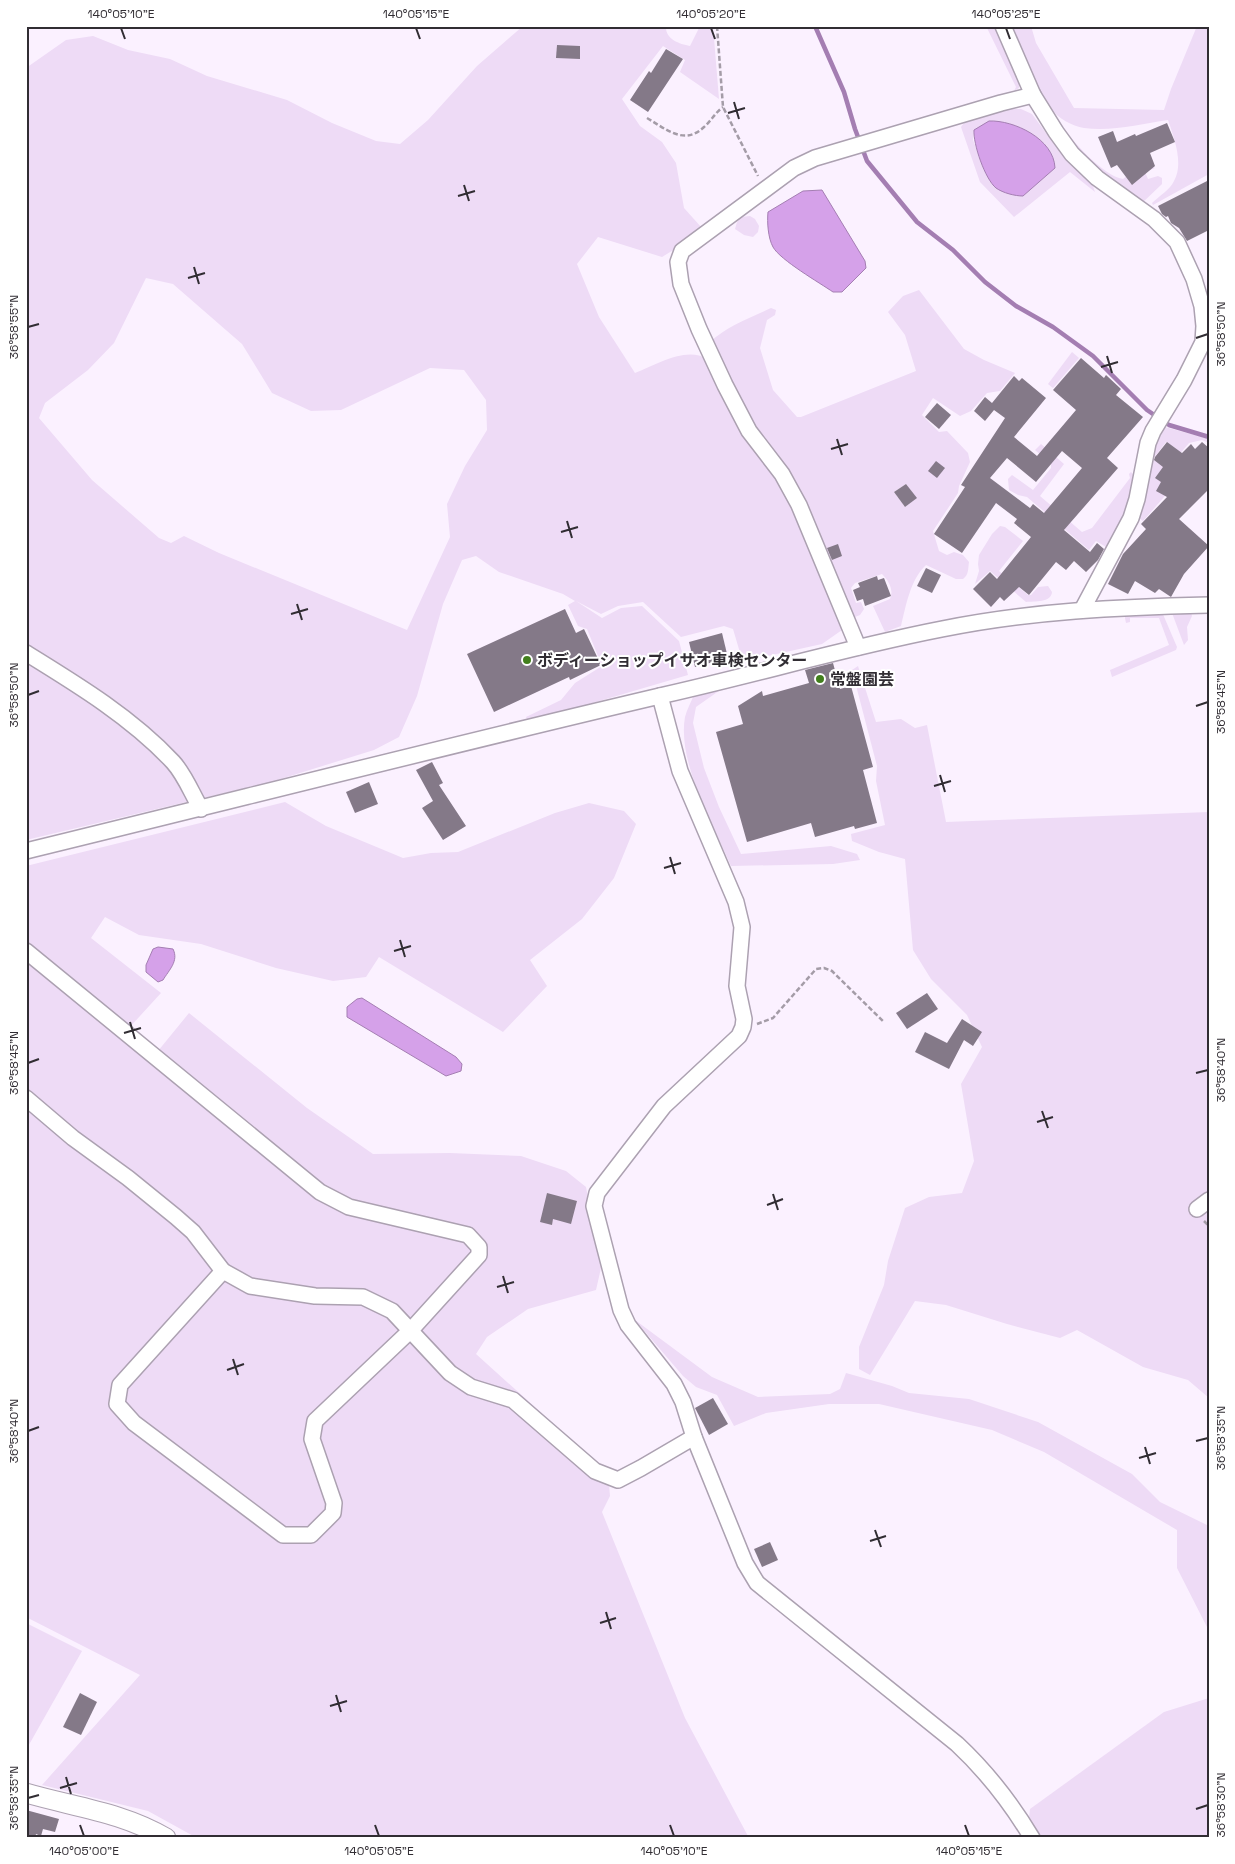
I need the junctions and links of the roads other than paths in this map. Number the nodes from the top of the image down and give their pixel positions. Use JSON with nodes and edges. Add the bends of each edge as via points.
{"nodes":[{"id":1,"x":1003,"y":26,"type":"edge"},
{"id":2,"x":1033,"y":95,"type":"junction"},
{"id":3,"x":1209,"y":605,"type":"edge"},
{"id":4,"x":1082,"y":610,"type":"junction"},
{"id":5,"x":858,"y":647,"type":"junction"},
{"id":6,"x":26,"y":653,"type":"edge"},
{"id":7,"x":660,"y":696,"type":"junction"},
{"id":8,"x":201,"y":809,"type":"junction"},
{"id":9,"x":26,"y":851,"type":"edge"},
{"id":10,"x":26,"y":951,"type":"edge"},
{"id":11,"x":26,"y":1098,"type":"edge"},
{"id":12,"x":222,"y":1270,"type":"junction"},
{"id":13,"x":411,"y":1330,"type":"junction"},
{"id":14,"x":694,"y":1437,"type":"junction"},
{"id":15,"x":26,"y":1794,"type":"edge"},
{"id":16,"x":166,"y":1838,"type":"edge"},
{"id":17,"x":1032,"y":1838,"type":"edge"}],
"edges":[{"from":1,"to":2,"type":"street"},
{"from":2,"to":4,"type":"street","via":[[1072,154],[1097,178],[1154,219],[1177,242],[1194,279],[1203,313],[1202,342],[1184,380],[1153,431],[1130,518]]},
{"from":2,"to":5,"type":"street","via":[[816,158],[794,168],[682,251],[678,262],[681,284],[725,385],[749,431],[782,474],[799,505]]},
{"from":3,"to":4,"type":"street"},
{"from":4,"to":5,"type":"street","via":[[954,627]]},
{"from":5,"to":7,"type":"street"},
{"from":6,"to":8,"type":"street","via":[[77,684],[137,728],[175,764]]},
{"from":7,"to":8,"type":"street"},
{"from":7,"to":14,"type":"street","via":[[680,771],[736,902],[742,927],[737,986],[743,1023],[740,1036],[664,1106],[597,1193],[594,1206],[620,1310],[674,1384],[684,1402]]},
{"from":8,"to":9,"type":"street"},
{"from":10,"to":13,"type":"street","via":[[320,1192],[349,1207],[468,1235],[479,1247],[479,1255]]},
{"from":11,"to":12,"type":"street","via":[[176,1217],[193,1232]]},
{"from":12,"to":13,"type":"street","via":[[250,1286],[315,1296],[363,1297],[392,1311]]},
{"from":12,"to":13,"type":"street","via":[[120,1385],[117,1404],[134,1423],[284,1535],[311,1535],[333,1513],[334,1503],[312,1438],[314,1421]]},
{"from":13,"to":14,"type":"street","via":[[450,1374],[471,1387],[513,1400],[595,1471],[608,1478],[618,1480]]},
{"from":14,"to":17,"type":"street","via":[[745,1563],[757,1583],[969,1756],[1003,1794]]},
{"from":15,"to":16,"type":"main road","via":[[112,1814]]}]}
